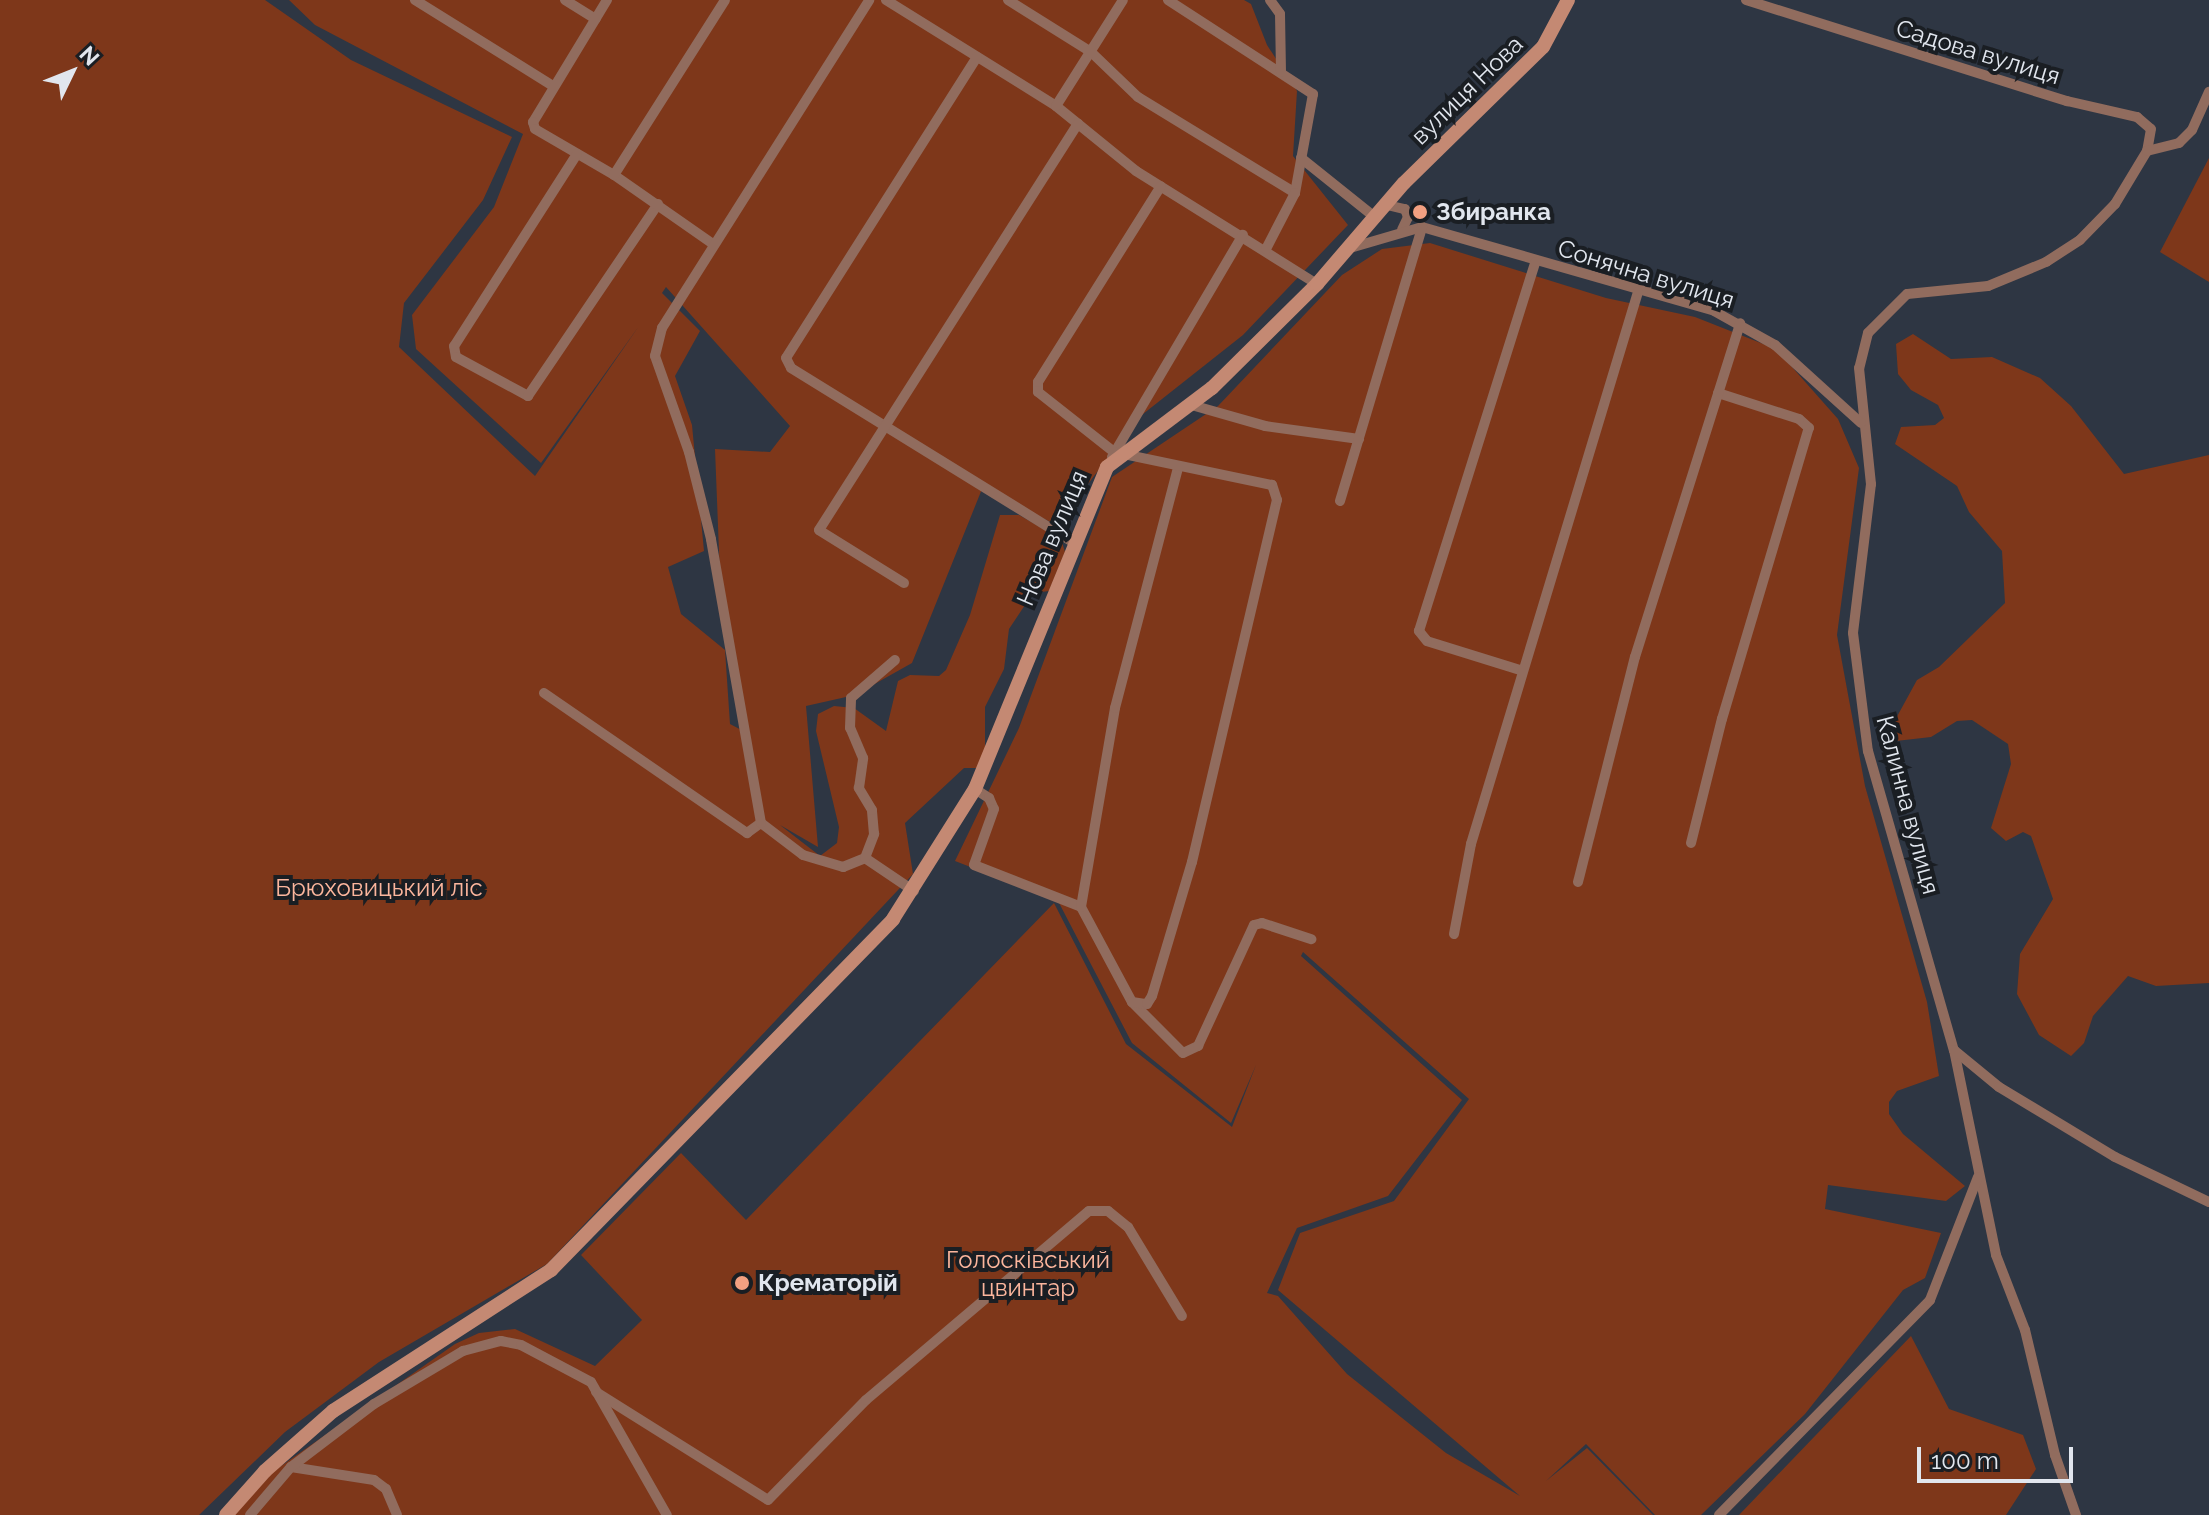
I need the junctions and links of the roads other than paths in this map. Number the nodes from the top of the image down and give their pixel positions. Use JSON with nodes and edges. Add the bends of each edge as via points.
{"nodes":[{"id":1,"x":415,"y":0,"type":"edge"},
{"id":2,"x":565,"y":0,"type":"edge"},
{"id":3,"x":607,"y":0,"type":"edge"},
{"id":4,"x":725,"y":0,"type":"edge"},
{"id":5,"x":869,"y":0,"type":"edge"},
{"id":6,"x":886,"y":0,"type":"edge"},
{"id":7,"x":1008,"y":0,"type":"edge"},
{"id":8,"x":1123,"y":0,"type":"edge"},
{"id":9,"x":1168,"y":0,"type":"edge"},
{"id":10,"x":1270,"y":0,"type":"edge"},
{"id":11,"x":1568,"y":0,"type":"edge"},
{"id":12,"x":1746,"y":0,"type":"edge"},
{"id":13,"x":595,"y":19,"type":"junction"},
{"id":14,"x":1091,"y":52,"type":"junction"},
{"id":15,"x":977,"y":57,"type":"junction"},
{"id":16,"x":1281,"y":72,"type":"junction"},
{"id":17,"x":553,"y":86,"type":"junction"},
{"id":18,"x":2209,"y":92,"type":"edge"},
{"id":19,"x":1056,"y":106,"type":"junction"},
{"id":20,"x":1078,"y":123,"type":"junction"},
{"id":21,"x":2147,"y":151,"type":"junction"},
{"id":22,"x":577,"y":154,"type":"junction"},
{"id":23,"x":1301,"y":158,"type":"junction"},
{"id":24,"x":614,"y":175,"type":"junction"},
{"id":25,"x":1161,"y":186,"type":"junction"},
{"id":26,"x":1295,"y":193,"type":"junction"},
{"id":27,"x":658,"y":204,"type":"junction"},
{"id":28,"x":1399,"y":208,"type":"junction"},
{"id":29,"x":1374,"y":220,"type":"junction"},
{"id":30,"x":1422,"y":227,"type":"junction"},
{"id":31,"x":1402,"y":230,"type":"junction"},
{"id":32,"x":1243,"y":235,"type":"junction"},
{"id":33,"x":1383,"y":236,"type":"junction"},
{"id":34,"x":713,"y":244,"type":"junction"},
{"id":35,"x":1350,"y":248,"type":"junction"},
{"id":36,"x":1266,"y":249,"type":"junction"},
{"id":37,"x":1535,"y":262,"type":"junction"},
{"id":38,"x":1317,"y":284,"type":"junction"},
{"id":39,"x":1638,"y":292,"type":"junction"},
{"id":40,"x":1740,"y":323,"type":"junction"},
{"id":41,"x":1718,"y":393,"type":"junction"},
{"id":42,"x":1188,"y":404,"type":"junction"},
{"id":43,"x":1861,"y":423,"type":"junction"},
{"id":44,"x":885,"y":425,"type":"junction"},
{"id":45,"x":1359,"y":439,"type":"junction"},
{"id":46,"x":1118,"y":452,"type":"junction"},
{"id":47,"x":1178,"y":468,"type":"junction"},
{"id":48,"x":1340,"y":501,"type":"dead end"},
{"id":49,"x":1073,"y":542,"type":"junction"},
{"id":50,"x":904,"y":583,"type":"dead end"},
{"id":51,"x":895,"y":660,"type":"dead end"},
{"id":52,"x":1520,"y":670,"type":"junction"},
{"id":53,"x":544,"y":693,"type":"dead end"},
{"id":54,"x":975,"y":789,"type":"junction"},
{"id":55,"x":761,"y":823,"type":"junction"},
{"id":56,"x":1691,"y":843,"type":"dead end"},
{"id":57,"x":865,"y":858,"type":"junction"},
{"id":58,"x":1578,"y":882,"type":"dead end"},
{"id":59,"x":914,"y":891,"type":"junction"},
{"id":60,"x":1081,"y":907,"type":"junction"},
{"id":61,"x":1454,"y":934,"type":"dead end"},
{"id":62,"x":1311,"y":939,"type":"dead end"},
{"id":63,"x":1132,"y":1002,"type":"junction"},
{"id":64,"x":1954,"y":1050,"type":"junction"},
{"id":65,"x":1979,"y":1175,"type":"junction"},
{"id":66,"x":2209,"y":1202,"type":"edge"},
{"id":67,"x":1182,"y":1316,"type":"dead end"},
{"id":68,"x":596,"y":1392,"type":"junction"},
{"id":69,"x":291,"y":1467,"type":"junction"},
{"id":70,"x":226,"y":1515,"type":"edge"},
{"id":71,"x":250,"y":1515,"type":"edge"},
{"id":72,"x":397,"y":1515,"type":"edge"},
{"id":73,"x":667,"y":1515,"type":"edge"},
{"id":74,"x":1719,"y":1515,"type":"edge"},
{"id":75,"x":2076,"y":1515,"type":"edge"}],
"edges":[{"from":1,"to":17,"type":"street"},
{"from":2,"to":13,"type":"street"},
{"from":3,"to":13,"type":"street"},
{"from":4,"to":24,"type":"street"},
{"from":5,"to":34,"type":"street"},
{"from":6,"to":15,"type":"street"},
{"from":7,"to":14,"type":"street"},
{"from":8,"to":14,"type":"street"},
{"from":9,"to":16,"type":"street"},
{"from":10,"to":16,"type":"street","via":[[1280,14]]},
{"from":11,"to":28,"type":"street","name":"вулиця Нова","via":[[1543,47],[1400,187]]},
{"from":12,"to":21,"type":"street","name":"Садова вулиця","via":[[2067,101],[2137,117],[2151,129]]},
{"from":13,"to":17,"type":"street"},
{"from":14,"to":19,"type":"street"},
{"from":14,"to":26,"type":"street","via":[[1138,97]]},
{"from":15,"to":19,"type":"street"},
{"from":15,"to":44,"type":"street","via":[[786,358],[791,368]]},
{"from":16,"to":23,"type":"street","via":[[1313,94]]},
{"from":17,"to":22,"type":"street","via":[[533,122],[535,129]]},
{"from":18,"to":21,"type":"street","via":[[2192,130],[2179,143]]},
{"from":19,"to":20,"type":"street"},
{"from":20,"to":25,"type":"street"},
{"from":20,"to":44,"type":"street"},
{"from":21,"to":43,"type":"street","via":[[2115,204],[2080,240],[2046,262],[1988,286],[1907,294],[1879,316],[1868,333],[1859,368]]},
{"from":22,"to":24,"type":"street"},
{"from":22,"to":27,"type":"street","via":[[454,346],[456,357],[528,396]]},
{"from":23,"to":26,"type":"street"},
{"from":23,"to":29,"type":"street"},
{"from":24,"to":27,"type":"street"},
{"from":25,"to":32,"type":"street"},
{"from":25,"to":46,"type":"street","via":[[1038,382],[1045,400]]},
{"from":26,"to":36,"type":"street"},
{"from":27,"to":34,"type":"street"},
{"from":28,"to":29,"type":"street","name":"вулиця Нова"},
{"from":28,"to":30,"type":"street"},
{"from":28,"to":31,"type":"street"},
{"from":29,"to":33,"type":"street"},
{"from":29,"to":35,"type":"street","name":"Нова вулиця"},
{"from":30,"to":31,"type":"street","name":"Сонячна вулиця"},
{"from":30,"to":37,"type":"street","name":"Сонячна вулиця"},
{"from":30,"to":45,"type":"street"},
{"from":31,"to":33,"type":"street","name":"Нова вулиця"},
{"from":32,"to":36,"type":"street"},
{"from":32,"to":46,"type":"street"},
{"from":33,"to":35,"type":"street","name":"Нова вулиця"},
{"from":34,"to":55,"type":"street","via":[[662,328],[655,356],[689,452],[711,539]]},
{"from":35,"to":38,"type":"street","name":"Нова вулиця"},
{"from":36,"to":38,"type":"street"},
{"from":37,"to":39,"type":"street","name":"Сонячна вулиця"},
{"from":37,"to":52,"type":"street","via":[[1419,631],[1427,641]]},
{"from":38,"to":42,"type":"street","name":"Нова вулиця"},
{"from":39,"to":40,"type":"street","name":"Сонячна вулиця"},
{"from":39,"to":52,"type":"street"},
{"from":40,"to":41,"type":"street"},
{"from":40,"to":43,"type":"street","name":"Сонячна вулиця","via":[[1775,345]]},
{"from":41,"to":56,"type":"street","via":[[1799,419],[1809,428],[1722,719]]},
{"from":41,"to":58,"type":"street","via":[[1635,657]]},
{"from":42,"to":45,"type":"street","via":[[1265,426]]},
{"from":42,"to":46,"type":"street","name":"Нова вулиця"},
{"from":43,"to":64,"type":"street","name":"Калинна вулиця","via":[[1871,484],[1853,633],[1868,751]]},
{"from":44,"to":49,"type":"street"},
{"from":44,"to":50,"type":"street","via":[[819,530]]},
{"from":45,"to":48,"type":"street"},
{"from":46,"to":47,"type":"street"},
{"from":46,"to":49,"type":"street","name":"Нова вулиця"},
{"from":47,"to":60,"type":"street","via":[[1115,708]]},
{"from":47,"to":63,"type":"street","via":[[1272,485],[1277,500],[1192,862],[1152,996],[1147,1004]]},
{"from":49,"to":54,"type":"street","name":"Нова вулиця"},
{"from":51,"to":57,"type":"street","via":[[851,698],[850,728],[863,758],[859,788],[872,810],[874,834]]},
{"from":52,"to":61,"type":"street","via":[[1459,888]]},
{"from":53,"to":55,"type":"street","via":[[747,833]]},
{"from":54,"to":59,"type":"street","name":"Нова вулиця"},
{"from":54,"to":60,"type":"street","via":[[994,809],[974,865]]},
{"from":55,"to":57,"type":"street","via":[[803,855],[843,867]]},
{"from":57,"to":59,"type":"street"},
{"from":59,"to":70,"type":"street","name":"Нова вулиця","via":[[893,919],[551,1270],[333,1411],[265,1471]]},
{"from":60,"to":63,"type":"street"},
{"from":62,"to":63,"type":"street","via":[[1272,925],[1254,925],[1221,1001],[1190,1053],[1175,1049]]},
{"from":64,"to":65,"type":"street","name":"Калинна вулиця"},
{"from":64,"to":66,"type":"street","via":[[1999,1087],[2115,1157]]},
{"from":65,"to":74,"type":"street","via":[[1930,1300]]},
{"from":65,"to":75,"type":"street","name":"Калинна вулиця","via":[[1996,1255],[2025,1330],[2055,1455]]},
{"from":67,"to":68,"type":"street","via":[[1128,1227],[1108,1211],[1089,1211],[866,1400],[768,1500]]},
{"from":68,"to":69,"type":"street","via":[[582,1377],[521,1345],[485,1342],[374,1404]]},
{"from":68,"to":73,"type":"street"},
{"from":69,"to":71,"type":"street"},
{"from":69,"to":72,"type":"street","via":[[374,1480],[386,1489]]}]}
